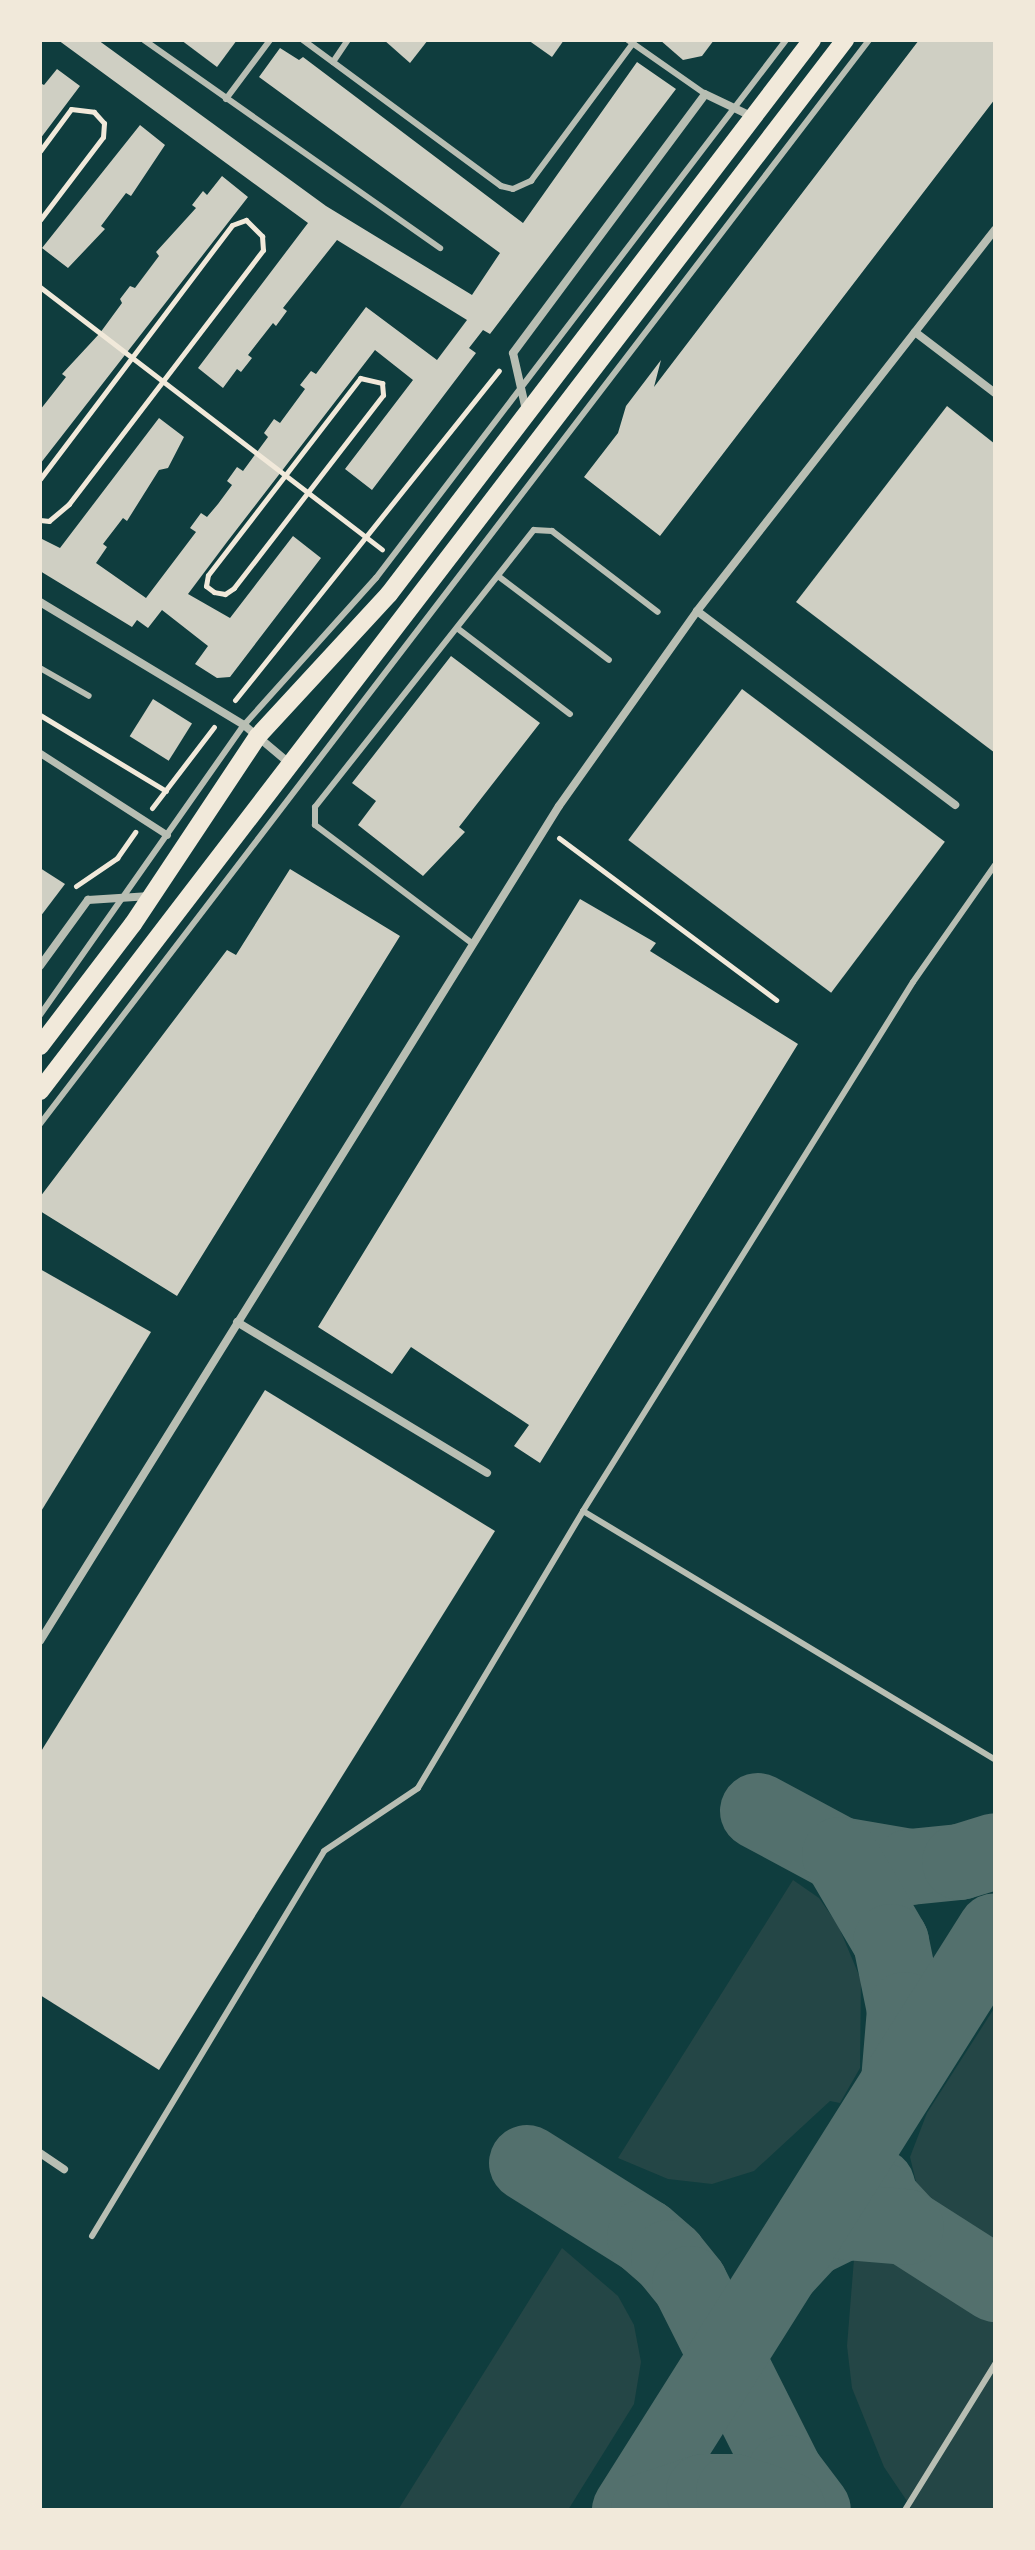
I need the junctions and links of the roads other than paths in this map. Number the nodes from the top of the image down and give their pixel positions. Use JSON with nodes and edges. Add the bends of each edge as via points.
{"nodes":[{"id":1,"x":144,"y":40,"type":"edge"},
{"id":2,"x":270,"y":40,"type":"edge"},
{"id":3,"x":303,"y":40,"type":"edge"},
{"id":4,"x":348,"y":40,"type":"edge"},
{"id":5,"x":786,"y":40,"type":"edge"},
{"id":6,"x":812,"y":40,"type":"edge"},
{"id":7,"x":845,"y":40,"type":"edge"},
{"id":8,"x":869,"y":40,"type":"edge"},
{"id":9,"x":630,"y":42,"type":"edge"},
{"id":10,"x":333,"y":62,"type":"junction"},
{"id":11,"x":705,"y":94,"type":"junction"},
{"id":12,"x":226,"y":99,"type":"junction"},
{"id":13,"x":735,"y":108,"type":"junction"},
{"id":14,"x":754,"y":118,"type":"junction"},
{"id":15,"x":995,"y":229,"type":"edge"},
{"id":16,"x":440,"y":248,"type":"dead end"},
{"id":17,"x":915,"y":332,"type":"junction"},
{"id":18,"x":522,"y":390,"type":"junction"},
{"id":19,"x":995,"y":393,"type":"edge"},
{"id":20,"x":527,"y":416,"type":"junction"},
{"id":21,"x":498,"y":576,"type":"junction"},
{"id":22,"x":40,"y":602,"type":"edge"},
{"id":23,"x":697,"y":611,"type":"junction"},
{"id":24,"x":658,"y":612,"type":"dead end"},
{"id":25,"x":457,"y":628,"type":"junction"},
{"id":26,"x":609,"y":660,"type":"dead end"},
{"id":27,"x":40,"y":668,"type":"edge"},
{"id":28,"x":89,"y":696,"type":"dead end"},
{"id":29,"x":570,"y":714,"type":"dead end"},
{"id":30,"x":251,"y":730,"type":"junction"},
{"id":31,"x":40,"y":753,"type":"edge"},
{"id":32,"x":289,"y":763,"type":"junction"},
{"id":33,"x":955,"y":805,"type":"dead end"},
{"id":34,"x":167,"y":835,"type":"junction"},
{"id":35,"x":995,"y":865,"type":"edge"},
{"id":36,"x":151,"y":896,"type":"junction"},
{"id":37,"x":128,"y":897,"type":"junction"},
{"id":38,"x":473,"y":944,"type":"junction"},
{"id":39,"x":40,"y":966,"type":"edge"},
{"id":40,"x":40,"y":1015,"type":"edge"},
{"id":41,"x":40,"y":1046,"type":"edge"},
{"id":42,"x":40,"y":1091,"type":"edge"},
{"id":43,"x":40,"y":1124,"type":"edge"},
{"id":44,"x":237,"y":1322,"type":"junction"},
{"id":45,"x":487,"y":1473,"type":"dead end"},
{"id":46,"x":583,"y":1511,"type":"junction"},
{"id":47,"x":40,"y":1641,"type":"edge"},
{"id":48,"x":995,"y":1760,"type":"edge"},
{"id":49,"x":40,"y":2153,"type":"edge"},
{"id":50,"x":64,"y":2169,"type":"dead end"},
{"id":51,"x":92,"y":2236,"type":"dead end"},
{"id":52,"x":995,"y":2364,"type":"edge"},
{"id":53,"x":905,"y":2510,"type":"edge"}],
"edges":[{"from":1,"to":12,"type":"lane"},
{"from":2,"to":12,"type":"lane"},
{"from":3,"to":10,"type":"lane"},
{"from":4,"to":10,"type":"lane"},
{"from":5,"to":13,"type":"lane"},
{"from":6,"to":14,"type":"main road"},
{"from":7,"to":32,"type":"main road"},
{"from":8,"to":43,"type":"lane"},
{"from":9,"to":10,"type":"lane","via":[[531,181],[513,189],[501,186]]},
{"from":9,"to":11,"type":"lane"},
{"from":11,"to":13,"type":"street"},
{"from":11,"to":18,"type":"street","via":[[513,353]]},
{"from":12,"to":16,"type":"lane"},
{"from":13,"to":14,"type":"street"},
{"from":13,"to":18,"type":"lane"},
{"from":14,"to":20,"type":"main road"},
{"from":15,"to":17,"type":"street"},
{"from":17,"to":19,"type":"street"},
{"from":17,"to":23,"type":"street"},
{"from":18,"to":20,"type":"street"},
{"from":18,"to":30,"type":"lane"},
{"from":20,"to":30,"type":"main road","via":[[389,594]]},
{"from":21,"to":24,"type":"lane","via":[[534,530],[552,531]]},
{"from":21,"to":25,"type":"lane"},
{"from":21,"to":26,"type":"lane"},
{"from":22,"to":30,"type":"street"},
{"from":23,"to":33,"type":"street"},
{"from":23,"to":38,"type":"street","via":[[546,828]]},
{"from":25,"to":29,"type":"lane"},
{"from":25,"to":38,"type":"lane","via":[[315,807],[315,825]]},
{"from":27,"to":28,"type":"lane"},
{"from":30,"to":32,"type":"street"},
{"from":30,"to":34,"type":"lane"},
{"from":30,"to":36,"type":"main road"},
{"from":31,"to":34,"type":"street","via":[[146,816]]},
{"from":32,"to":42,"type":"main road"},
{"from":34,"to":37,"type":"lane"},
{"from":35,"to":46,"type":"lane","via":[[913,982]]},
{"from":36,"to":37,"type":"street"},
{"from":36,"to":41,"type":"main road"},
{"from":37,"to":39,"type":"street","via":[[88,900]]},
{"from":37,"to":40,"type":"lane"},
{"from":38,"to":44,"type":"street"},
{"from":44,"to":45,"type":"street"},
{"from":44,"to":47,"type":"street"},
{"from":46,"to":48,"type":"lane"},
{"from":46,"to":51,"type":"lane","via":[[418,1788],[324,1851]]},
{"from":49,"to":50,"type":"street"},
{"from":52,"to":53,"type":"lane"}]}
